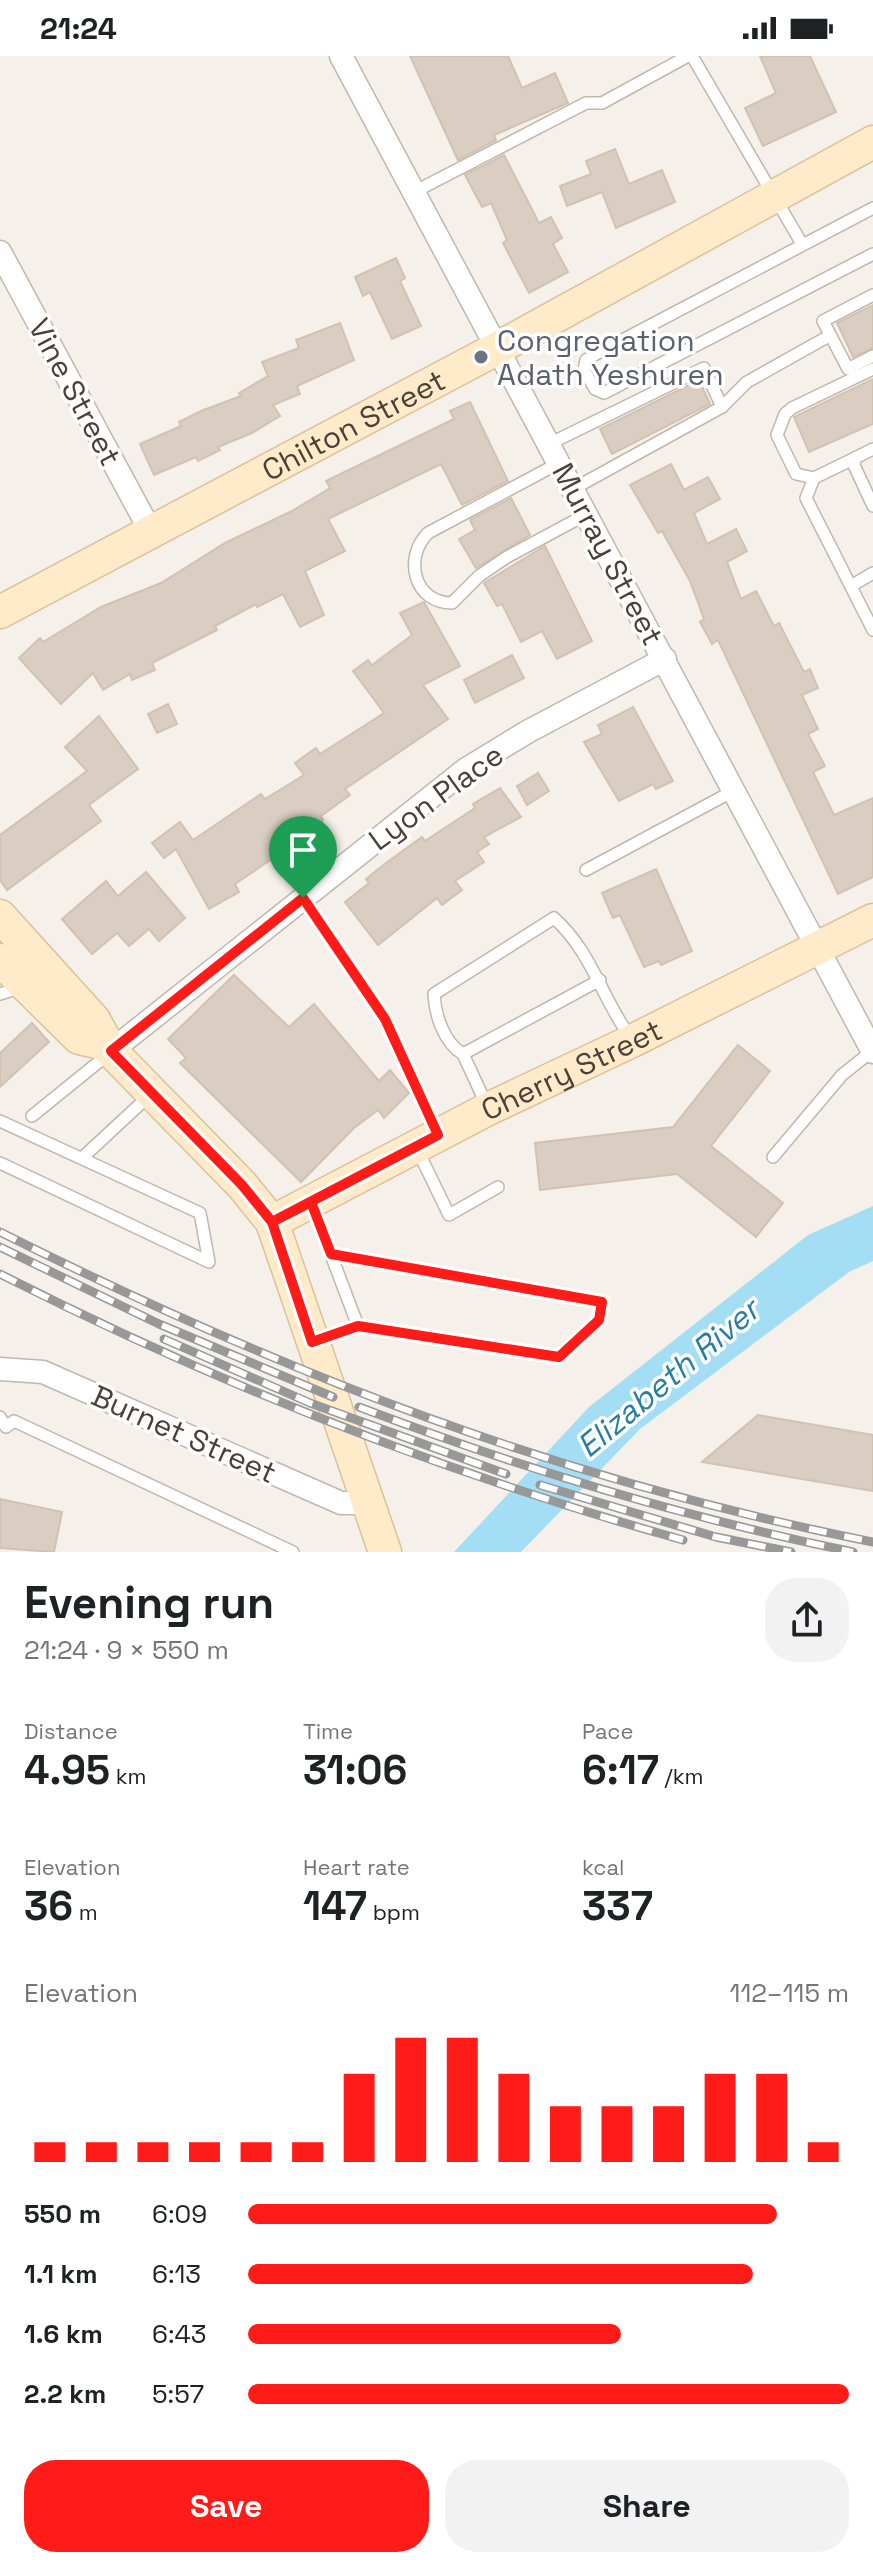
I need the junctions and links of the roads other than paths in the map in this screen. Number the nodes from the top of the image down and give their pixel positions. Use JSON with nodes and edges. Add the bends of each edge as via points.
{"nodes":[{"id":1,"x":341,"y":56,"type":"edge"},
{"id":2,"x":690,"y":56,"type":"edge"},
{"id":3,"x":873,"y":142,"type":"edge"},
{"id":4,"x":414,"y":192,"type":"junction"},
{"id":5,"x":774,"y":196,"type":"junction"},
{"id":6,"x":873,"y":208,"type":"edge"},
{"id":7,"x":802,"y":244,"type":"junction"},
{"id":8,"x":0,"y":252,"type":"edge"},
{"id":9,"x":873,"y":254,"type":"edge"},
{"id":10,"x":873,"y":295,"type":"edge"},
{"id":11,"x":829,"y":336,"type":"junction"},
{"id":12,"x":498,"y":348,"type":"junction"},
{"id":13,"x":873,"y":356,"type":"edge"},
{"id":14,"x":873,"y":369,"type":"edge"},
{"id":15,"x":722,"y":407,"type":"junction"},
{"id":16,"x":873,"y":449,"type":"edge"},
{"id":17,"x":554,"y":454,"type":"junction"},
{"id":18,"x":855,"y":458,"type":"junction"},
{"id":19,"x":814,"y":478,"type":"junction"},
{"id":20,"x":573,"y":489,"type":"junction"},
{"id":21,"x":873,"y":506,"type":"edge"},
{"id":22,"x":587,"y":514,"type":"junction"},
{"id":23,"x":151,"y":532,"type":"junction"},
{"id":24,"x":873,"y":573,"type":"edge"},
{"id":25,"x":851,"y":586,"type":"junction"},
{"id":26,"x":0,"y":612,"type":"edge"},
{"id":27,"x":873,"y":630,"type":"edge"},
{"id":28,"x":665,"y":659,"type":"junction"},
{"id":29,"x":735,"y":790,"type":"junction"},
{"id":30,"x":586,"y":870,"type":"dead end"},
{"id":31,"x":303,"y":898,"type":"junction"},
{"id":32,"x":0,"y":916,"type":"edge"},
{"id":33,"x":873,"y":920,"type":"edge"},
{"id":34,"x":820,"y":948,"type":"junction"},
{"id":35,"x":0,"y":960,"type":"edge"},
{"id":36,"x":600,"y":980,"type":"junction"},
{"id":37,"x":13,"y":990,"type":"edge"},
{"id":38,"x":632,"y":1041,"type":"junction"},
{"id":39,"x":108,"y":1048,"type":"junction"},
{"id":40,"x":873,"y":1052,"type":"edge"},
{"id":41,"x":463,"y":1054,"type":"junction"},
{"id":42,"x":151,"y":1094,"type":"junction"},
{"id":43,"x":488,"y":1109,"type":"junction"},
{"id":44,"x":32,"y":1116,"type":"dead end"},
{"id":45,"x":0,"y":1121,"type":"edge"},
{"id":46,"x":427,"y":1141,"type":"junction"},
{"id":47,"x":773,"y":1157,"type":"dead end"},
{"id":48,"x":82,"y":1158,"type":"junction"},
{"id":49,"x":0,"y":1163,"type":"edge"},
{"id":50,"x":498,"y":1187,"type":"dead end"},
{"id":51,"x":311,"y":1202,"type":"junction"},
{"id":52,"x":272,"y":1222,"type":"junction"},
{"id":53,"x":331,"y":1254,"type":"junction"},
{"id":54,"x":358,"y":1326,"type":"junction"},
{"id":55,"x":312,"y":1342,"type":"junction"},
{"id":56,"x":0,"y":1369,"type":"edge"},
{"id":57,"x":0,"y":1417,"type":"edge"},
{"id":58,"x":368,"y":1503,"type":"junction"},
{"id":59,"x":293,"y":1552,"type":"edge"},
{"id":60,"x":385,"y":1552,"type":"edge"}],
"edges":[{"from":1,"to":4,"type":"street","name":"Murray Street"},
{"from":2,"to":4,"type":"lane"},
{"from":2,"to":5,"type":"lane"},
{"from":3,"to":5,"type":"main road","name":"Chilton Street"},
{"from":4,"to":12,"type":"street","name":"Murray Street"},
{"from":5,"to":7,"type":"lane"},
{"from":5,"to":12,"type":"main road","name":"Chilton Street"},
{"from":6,"to":7,"type":"lane"},
{"from":7,"to":9,"type":"lane","via":[[586,360],[584,370],[595,389],[604,393]]},
{"from":8,"to":23,"type":"street","name":"Vine Street"},
{"from":10,"to":11,"type":"lane","via":[[823,321]]},
{"from":11,"to":13,"type":"lane","via":[[848,369]]},
{"from":11,"to":15,"type":"lane","via":[[747,382]]},
{"from":12,"to":17,"type":"street","name":"Murray Street"},
{"from":12,"to":23,"type":"main road","name":"Chilton Street"},
{"from":14,"to":19,"type":"lane","via":[[785,414],[777,435],[796,474]]},
{"from":15,"to":17,"type":"lane","via":[[704,368]]},
{"from":15,"to":20,"type":"lane"},
{"from":16,"to":18,"type":"lane"},
{"from":17,"to":20,"type":"street","name":"Murray Street"},
{"from":17,"to":22,"type":"lane","via":[[428,533],[412,560],[415,576],[442,603],[452,603],[479,576]]},
{"from":18,"to":19,"type":"lane"},
{"from":18,"to":21,"type":"lane"},
{"from":19,"to":25,"type":"lane","via":[[806,498]]},
{"from":20,"to":22,"type":"street","name":"Murray Street"},
{"from":22,"to":28,"type":"street","name":"Murray Street"},
{"from":23,"to":26,"type":"main road","name":"Chilton Street"},
{"from":24,"to":25,"type":"lane"},
{"from":25,"to":27,"type":"lane"},
{"from":28,"to":29,"type":"street","name":"Murray Street"},
{"from":28,"to":31,"type":"street","name":"Lyon Place","via":[[465,770]]},
{"from":29,"to":30,"type":"lane"},
{"from":29,"to":34,"type":"street","name":"Murray Street"},
{"from":31,"to":39,"type":"street","name":"Lyon Place"},
{"from":31,"to":46,"type":"lane","via":[[385,1019]]},
{"from":32,"to":39,"type":"main road","via":[[94,1020]]},
{"from":33,"to":34,"type":"main road","name":"Cherry Street"},
{"from":34,"to":38,"type":"main road","name":"Cherry Street"},
{"from":34,"to":40,"type":"street","name":"Murray Street"},
{"from":35,"to":37,"type":"main road"},
{"from":36,"to":38,"type":"lane"},
{"from":36,"to":41,"type":"lane"},
{"from":36,"to":41,"type":"lane","via":[[572,934],[554,918],[434,994],[435,1011],[453,1048]]},
{"from":37,"to":39,"type":"main road","via":[[79,1038]]},
{"from":38,"to":43,"type":"main road","name":"Cherry Street"},
{"from":39,"to":42,"type":"main road"},
{"from":39,"to":44,"type":"lane"},
{"from":40,"to":47,"type":"lane","via":[[842,1075]]},
{"from":41,"to":43,"type":"lane"},
{"from":42,"to":48,"type":"lane"},
{"from":42,"to":52,"type":"main road"},
{"from":43,"to":46,"type":"main road","name":"Cherry Street"},
{"from":45,"to":48,"type":"lane"},
{"from":46,"to":50,"type":"lane","via":[[449,1215]]},
{"from":46,"to":51,"type":"main road","name":"Cherry Street"},
{"from":48,"to":49,"type":"lane","via":[[200,1213],[209,1262]]},
{"from":51,"to":52,"type":"main road","name":"Cherry Street"},
{"from":51,"to":53,"type":"lane"},
{"from":52,"to":55,"type":"main road"},
{"from":53,"to":54,"type":"lane"},
{"from":53,"to":54,"type":"lane","via":[[602,1302],[599,1320],[559,1357]]},
{"from":54,"to":55,"type":"lane"},
{"from":55,"to":58,"type":"main road"},
{"from":56,"to":58,"type":"street","name":"Burnet Street","via":[[43,1372],[341,1503]]},
{"from":57,"to":59,"type":"lane","via":[[6,1427],[14,1421],[64,1442]]},
{"from":58,"to":60,"type":"main road"}]}
